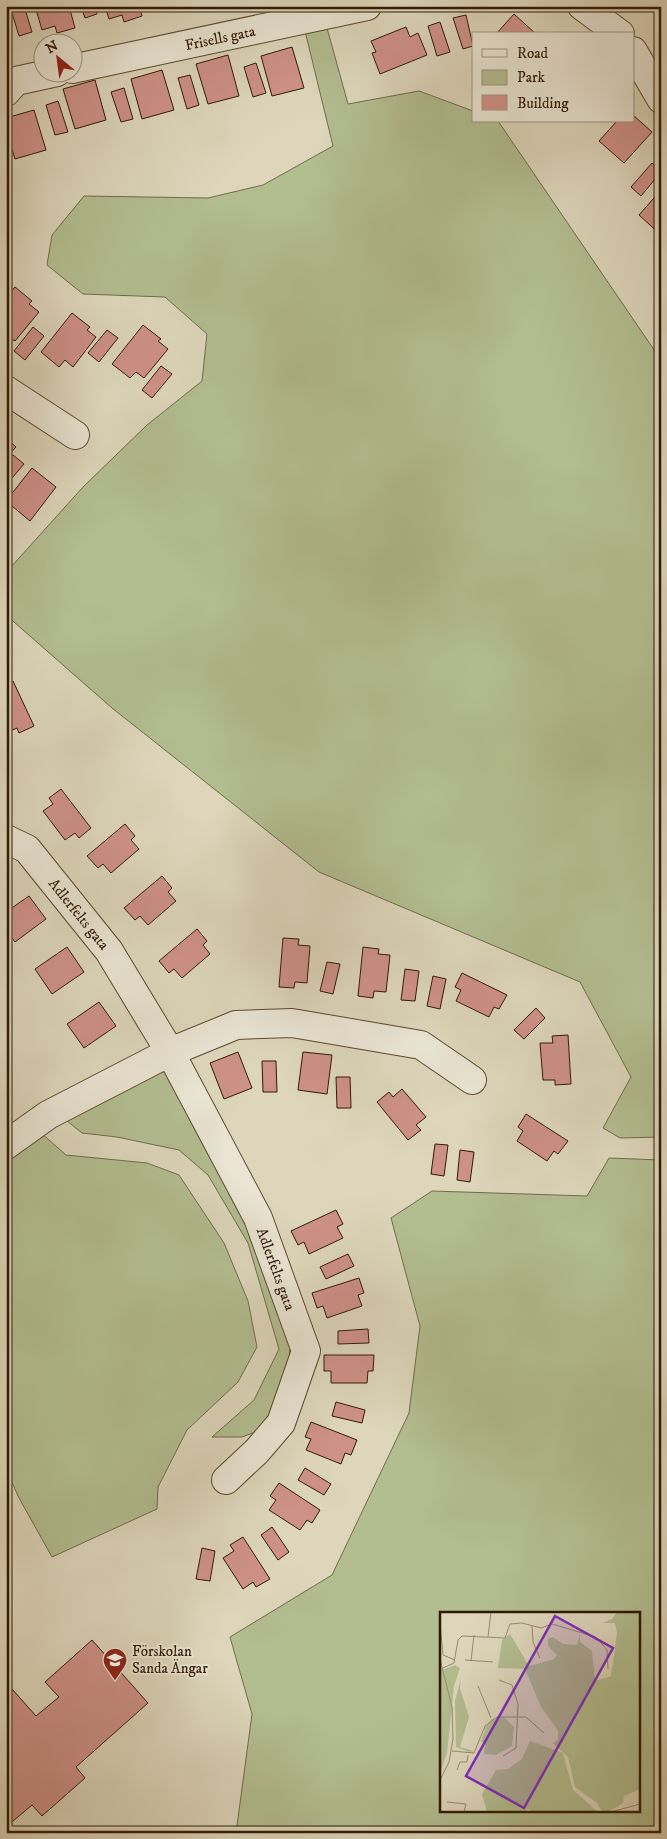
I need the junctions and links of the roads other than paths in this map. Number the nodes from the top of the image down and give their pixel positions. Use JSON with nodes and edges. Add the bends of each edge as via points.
{"nodes":[{"id":1,"x":367,"y":6,"type":"edge"},
{"id":2,"x":582,"y":6,"type":"edge"},
{"id":3,"x":617,"y":32,"type":"edge"},
{"id":4,"x":634,"y":53,"type":"edge"},
{"id":5,"x":82,"y":67,"type":"edge"},
{"id":6,"x":32,"y":77,"type":"edge"},
{"id":7,"x":6,"y":92,"type":"edge"},
{"id":8,"x":661,"y":99,"type":"edge"},
{"id":9,"x":6,"y":390,"type":"edge"},
{"id":10,"x":75,"y":435,"type":"dead end"},
{"id":11,"x":6,"y":839,"type":"edge"},
{"id":12,"x":170,"y":1052,"type":"junction"},
{"id":13,"x":472,"y":1080,"type":"dead end"},
{"id":14,"x":6,"y":1145,"type":"edge"},
{"id":15,"x":226,"y":1480,"type":"dead end"}],
"edges":[{"from":1,"to":5,"type":"street","name":"Frisells gata"},
{"from":2,"to":3,"type":"street"},
{"from":4,"to":8,"type":"street"},
{"from":6,"to":7,"type":"street","via":[[16,81]]},
{"from":9,"to":10,"type":"street"},
{"from":11,"to":12,"type":"street","name":"Adlerfelts gata","via":[[27,849],[109,951]]},
{"from":12,"to":13,"type":"street","via":[[236,1025],[292,1023],[421,1045]]},
{"from":12,"to":14,"type":"street","via":[[48,1115]]},
{"from":12,"to":15,"type":"street","name":"Adlerfelts gata","via":[[258,1218],[306,1351],[281,1423]]}]}
